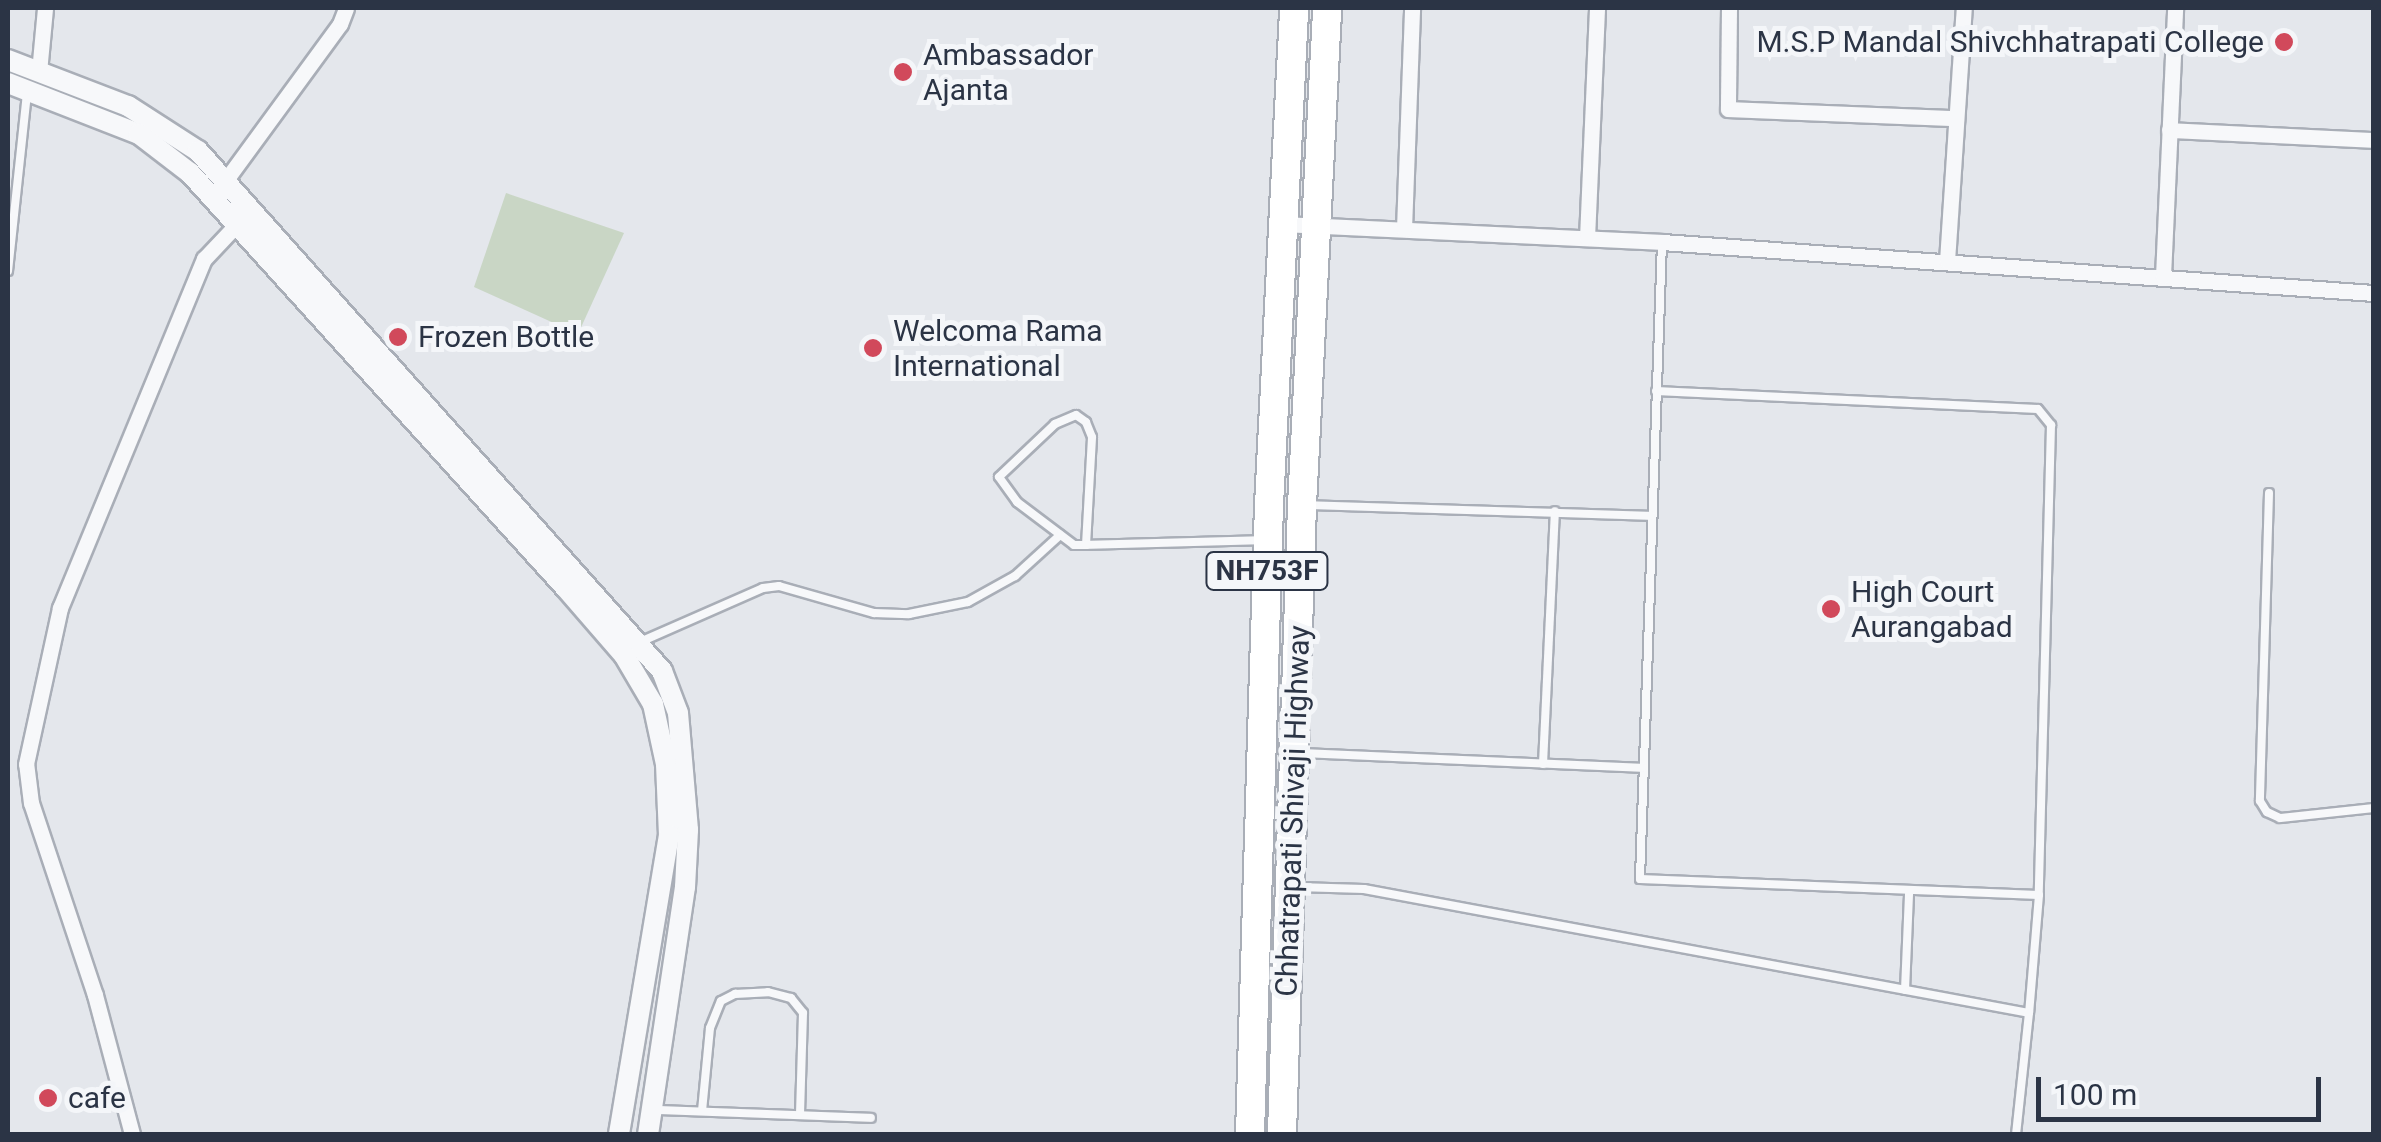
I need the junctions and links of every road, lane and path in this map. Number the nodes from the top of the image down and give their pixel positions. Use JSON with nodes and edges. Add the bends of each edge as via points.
{"nodes":[{"id":1,"x":45,"y":8,"type":"edge"},
{"id":2,"x":346,"y":8,"type":"edge"},
{"id":3,"x":1294,"y":8,"type":"edge"},
{"id":4,"x":1327,"y":8,"type":"edge"},
{"id":5,"x":1412,"y":8,"type":"edge"},
{"id":6,"x":1597,"y":8,"type":"edge"},
{"id":7,"x":1729,"y":8,"type":"edge"},
{"id":8,"x":1964,"y":8,"type":"edge"},
{"id":9,"x":2174,"y":8,"type":"edge"},
{"id":10,"x":8,"y":60,"type":"edge"},
{"id":11,"x":25,"y":82,"type":"edge"},
{"id":12,"x":1955,"y":118,"type":"junction"},
{"id":13,"x":2169,"y":130,"type":"junction"},
{"id":14,"x":2374,"y":140,"type":"edge"},
{"id":15,"x":218,"y":190,"type":"junction"},
{"id":16,"x":240,"y":215,"type":"junction"},
{"id":17,"x":1284,"y":224,"type":"junction"},
{"id":18,"x":1319,"y":225,"type":"junction"},
{"id":19,"x":1404,"y":229,"type":"junction"},
{"id":20,"x":1587,"y":238,"type":"junction"},
{"id":21,"x":1662,"y":242,"type":"junction"},
{"id":22,"x":1946,"y":262,"type":"junction"},
{"id":23,"x":8,"y":271,"type":"edge"},
{"id":24,"x":2163,"y":276,"type":"junction"},
{"id":25,"x":2374,"y":293,"type":"edge"},
{"id":26,"x":1656,"y":390,"type":"junction"},
{"id":27,"x":474,"y":472,"type":"junction"},
{"id":28,"x":2269,"y":493,"type":"dead end"},
{"id":29,"x":1302,"y":505,"type":"junction"},
{"id":30,"x":1555,"y":512,"type":"junction"},
{"id":31,"x":1651,"y":516,"type":"junction"},
{"id":32,"x":1060,"y":534,"type":"junction"},
{"id":33,"x":1268,"y":540,"type":"junction"},
{"id":34,"x":1086,"y":545,"type":"junction"},
{"id":35,"x":638,"y":643,"type":"junction"},
{"id":36,"x":1296,"y":753,"type":"junction"},
{"id":37,"x":1542,"y":764,"type":"junction"},
{"id":38,"x":1642,"y":768,"type":"junction"},
{"id":39,"x":2374,"y":808,"type":"edge"},
{"id":40,"x":678,"y":835,"type":"junction"},
{"id":41,"x":1291,"y":887,"type":"junction"},
{"id":42,"x":1910,"y":893,"type":"junction"},
{"id":43,"x":2038,"y":894,"type":"junction"},
{"id":44,"x":1905,"y":990,"type":"junction"},
{"id":45,"x":2030,"y":1013,"type":"junction"},
{"id":46,"x":653,"y":1110,"type":"junction"},
{"id":47,"x":702,"y":1111,"type":"junction"},
{"id":48,"x":800,"y":1115,"type":"junction"},
{"id":49,"x":871,"y":1118,"type":"dead end"},
{"id":50,"x":132,"y":1134,"type":"edge"},
{"id":51,"x":619,"y":1134,"type":"edge"},
{"id":52,"x":648,"y":1134,"type":"edge"},
{"id":53,"x":1250,"y":1134,"type":"edge"},
{"id":54,"x":1282,"y":1134,"type":"edge"},
{"id":55,"x":2016,"y":1134,"type":"edge"}],
"edges":[{"from":1,"to":11,"type":"street"},
{"from":2,"to":15,"type":"street"},
{"from":3,"to":17,"type":"highway","name":"Chhatrapati Shivaji Highway","number":"NH753F"},
{"from":4,"to":18,"type":"highway","name":"Chhatrapati Shivaji Highway","number":"NH753F"},
{"from":5,"to":19,"type":"street"},
{"from":6,"to":20,"type":"street"},
{"from":7,"to":12,"type":"street","via":[[1728,109]]},
{"from":8,"to":12,"type":"street"},
{"from":9,"to":13,"type":"street"},
{"from":10,"to":11,"type":"street"},
{"from":11,"to":15,"type":"street","via":[[128,106],[198,151]]},
{"from":11,"to":23,"type":"lane"},
{"from":12,"to":22,"type":"street"},
{"from":13,"to":14,"type":"street"},
{"from":13,"to":24,"type":"street"},
{"from":15,"to":16,"type":"street"},
{"from":16,"to":27,"type":"street"},
{"from":16,"to":50,"type":"street","via":[[204,259],[60,608],[26,764]]},
{"from":17,"to":18,"type":"street"},
{"from":17,"to":33,"type":"highway","name":"Chhatrapati Shivaji Highway","number":"NH753F"},
{"from":18,"to":19,"type":"street"},
{"from":18,"to":29,"type":"highway","name":"Chhatrapati Shivaji Highway","number":"NH753F"},
{"from":19,"to":20,"type":"street"},
{"from":20,"to":21,"type":"street"},
{"from":21,"to":22,"type":"street"},
{"from":21,"to":26,"type":"lane"},
{"from":22,"to":24,"type":"street"},
{"from":24,"to":25,"type":"street"},
{"from":26,"to":31,"type":"lane"},
{"from":26,"to":43,"type":"lane","via":[[2038,409],[2051,425]]},
{"from":27,"to":35,"type":"street"},
{"from":27,"to":40,"type":"street","via":[[624,655],[653,704]]},
{"from":28,"to":39,"type":"lane","via":[[2260,801],[2280,818]]},
{"from":29,"to":30,"type":"lane"},
{"from":29,"to":36,"type":"highway","name":"Chhatrapati Shivaji Highway","number":"NH753F"},
{"from":30,"to":31,"type":"lane"},
{"from":30,"to":37,"type":"lane"},
{"from":31,"to":38,"type":"lane"},
{"from":32,"to":34,"type":"lane"},
{"from":32,"to":34,"type":"lane","via":[[1017,502],[1000,477],[1055,424],[1076,416],[1092,437]]},
{"from":32,"to":35,"type":"lane","via":[[1015,576],[968,602],[909,614],[874,613],[779,586]]},
{"from":33,"to":34,"type":"lane"},
{"from":33,"to":53,"type":"highway","name":"Chhatrapati Shivaji Highway","number":"NH753F"},
{"from":35,"to":40,"type":"street","via":[[662,671],[678,713]]},
{"from":36,"to":37,"type":"lane"},
{"from":36,"to":41,"type":"highway","name":"Chhatrapati Shivaji Highway","number":"NH753F"},
{"from":37,"to":38,"type":"lane"},
{"from":38,"to":42,"type":"lane","via":[[1640,879]]},
{"from":40,"to":46,"type":"street","via":[[685,887]]},
{"from":40,"to":51,"type":"street"},
{"from":41,"to":44,"type":"lane","via":[[1364,889]]},
{"from":41,"to":54,"type":"highway","name":"Chhatrapati Shivaji Highway","number":"NH753F"},
{"from":42,"to":43,"type":"lane"},
{"from":42,"to":44,"type":"lane"},
{"from":43,"to":45,"type":"lane"},
{"from":44,"to":45,"type":"lane"},
{"from":45,"to":55,"type":"lane"},
{"from":46,"to":47,"type":"lane"},
{"from":46,"to":52,"type":"street"},
{"from":47,"to":48,"type":"lane"},
{"from":47,"to":48,"type":"lane","via":[[710,1028],[721,1001],[768,992],[791,998],[802,1012]]},
{"from":48,"to":49,"type":"lane"}]}
